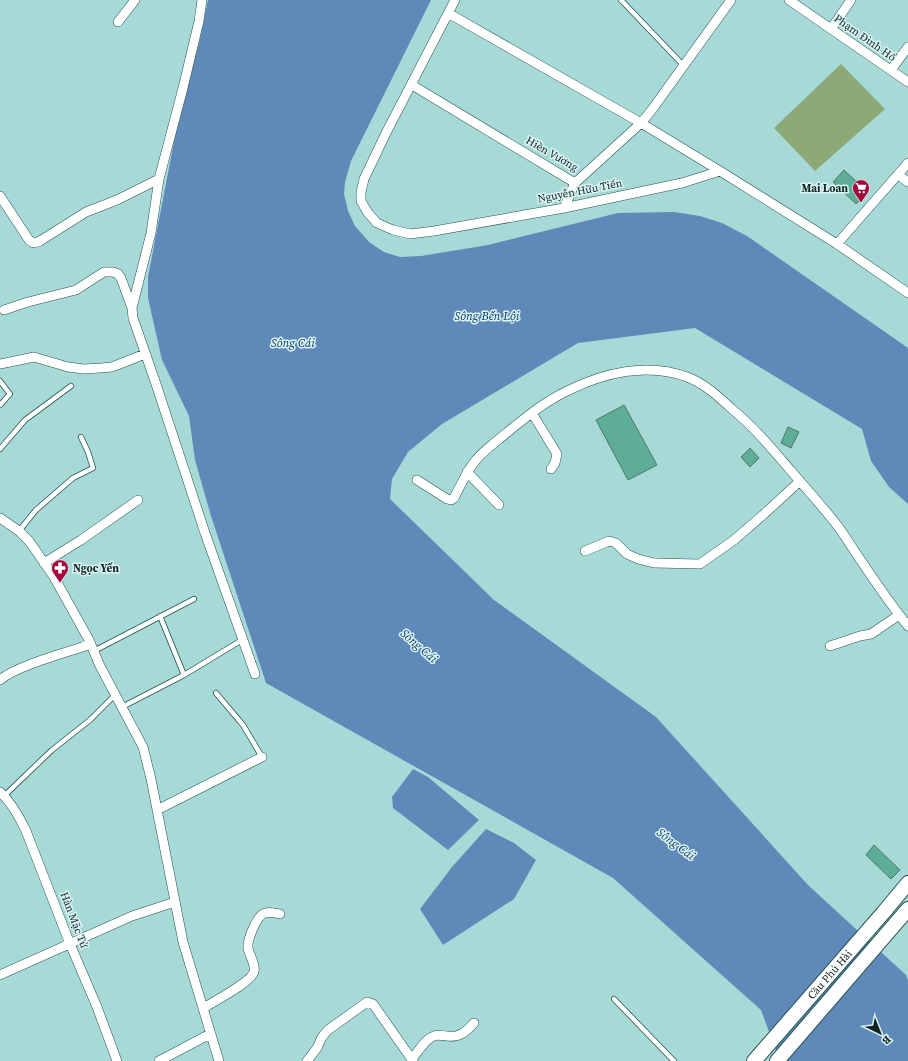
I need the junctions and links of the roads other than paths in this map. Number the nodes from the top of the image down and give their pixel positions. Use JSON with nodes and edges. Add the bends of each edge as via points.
{"nodes":[{"id":1,"x":135,"y":0,"type":"edge"},
{"id":2,"x":202,"y":0,"type":"edge"},
{"id":3,"x":455,"y":0,"type":"edge"},
{"id":4,"x":621,"y":0,"type":"edge"},
{"id":5,"x":731,"y":0,"type":"edge"},
{"id":6,"x":789,"y":0,"type":"edge"},
{"id":7,"x":851,"y":0,"type":"edge"},
{"id":8,"x":448,"y":13,"type":"junction"},
{"id":9,"x":118,"y":22,"type":"dead end"},
{"id":10,"x":831,"y":29,"type":"junction"},
{"id":11,"x":908,"y":47,"type":"edge"},
{"id":12,"x":684,"y":66,"type":"junction"},
{"id":13,"x":891,"y":70,"type":"junction"},
{"id":14,"x":908,"y":82,"type":"edge"},
{"id":15,"x":412,"y":85,"type":"junction"},
{"id":16,"x":641,"y":123,"type":"junction"},
{"id":17,"x":908,"y":163,"type":"edge"},
{"id":18,"x":720,"y":171,"type":"junction"},
{"id":19,"x":898,"y":175,"type":"junction"},
{"id":20,"x":159,"y":179,"type":"junction"},
{"id":21,"x":908,"y":182,"type":"edge"},
{"id":22,"x":575,"y":183,"type":"junction"},
{"id":23,"x":0,"y":196,"type":"edge"},
{"id":24,"x":564,"y":208,"type":"junction"},
{"id":25,"x":837,"y":244,"type":"junction"},
{"id":26,"x":908,"y":293,"type":"edge"},
{"id":27,"x":132,"y":308,"type":"junction"},
{"id":28,"x":4,"y":310,"type":"dead end"},
{"id":29,"x":145,"y":354,"type":"junction"},
{"id":30,"x":0,"y":364,"type":"edge"},
{"id":31,"x":0,"y":381,"type":"edge"},
{"id":32,"x":71,"y":386,"type":"dead end"},
{"id":33,"x":0,"y":405,"type":"edge"},
{"id":34,"x":532,"y":413,"type":"junction"},
{"id":35,"x":81,"y":437,"type":"dead end"},
{"id":36,"x":0,"y":449,"type":"edge"},
{"id":37,"x":551,"y":469,"type":"dead end"},
{"id":38,"x":467,"y":472,"type":"junction"},
{"id":39,"x":417,"y":480,"type":"dead end"},
{"id":40,"x":800,"y":481,"type":"junction"},
{"id":41,"x":138,"y":500,"type":"dead end"},
{"id":42,"x":499,"y":506,"type":"dead end"},
{"id":43,"x":0,"y":518,"type":"edge"},
{"id":44,"x":19,"y":531,"type":"junction"},
{"id":45,"x":585,"y":551,"type":"dead end"},
{"id":46,"x":44,"y":563,"type":"junction"},
{"id":47,"x":194,"y":598,"type":"dead end"},
{"id":48,"x":899,"y":615,"type":"junction"},
{"id":49,"x":160,"y":616,"type":"junction"},
{"id":50,"x":908,"y":626,"type":"edge"},
{"id":51,"x":242,"y":640,"type":"junction"},
{"id":52,"x":830,"y":646,"type":"dead end"},
{"id":53,"x":92,"y":648,"type":"junction"},
{"id":54,"x":255,"y":674,"type":"dead end"},
{"id":55,"x":184,"y":675,"type":"junction"},
{"id":56,"x":0,"y":680,"type":"edge"},
{"id":57,"x":216,"y":693,"type":"dead end"},
{"id":58,"x":116,"y":694,"type":"junction"},
{"id":59,"x":122,"y":707,"type":"junction"},
{"id":60,"x":262,"y":757,"type":"joint"},
{"id":61,"x":1,"y":797,"type":"edge"},
{"id":62,"x":157,"y":810,"type":"junction"},
{"id":63,"x":906,"y":885,"type":"edge"},
{"id":64,"x":175,"y":902,"type":"junction"},
{"id":65,"x":908,"y":909,"type":"edge"},
{"id":66,"x":280,"y":914,"type":"dead end"},
{"id":67,"x":70,"y":944,"type":"junction"},
{"id":68,"x":0,"y":975,"type":"edge"},
{"id":69,"x":614,"y":999,"type":"dead end"},
{"id":70,"x":204,"y":1008,"type":"junction"},
{"id":71,"x":474,"y":1023,"type":"dead end"},
{"id":72,"x":210,"y":1034,"type":"junction"},
{"id":73,"x":413,"y":1060,"type":"edge"},
{"id":74,"x":117,"y":1061,"type":"edge"},
{"id":75,"x":159,"y":1061,"type":"edge"},
{"id":76,"x":219,"y":1061,"type":"edge"},
{"id":77,"x":307,"y":1061,"type":"edge"},
{"id":78,"x":674,"y":1061,"type":"edge"},
{"id":79,"x":754,"y":1061,"type":"edge"},
{"id":80,"x":777,"y":1061,"type":"edge"}],
"edges":[{"from":1,"to":9,"type":"street"},
{"from":2,"to":20,"type":"street","via":[[183,88]]},
{"from":3,"to":8,"type":"street"},
{"from":4,"to":12,"type":"lane"},
{"from":5,"to":12,"type":"street","name":"Hiền Vương"},
{"from":6,"to":10,"type":"street","name":"Phạm Đình Hổ"},
{"from":7,"to":10,"type":"street"},
{"from":8,"to":15,"type":"street"},
{"from":8,"to":16,"type":"street"},
{"from":10,"to":13,"type":"street","name":"Phạm Đình Hổ"},
{"from":11,"to":13,"type":"street"},
{"from":12,"to":16,"type":"street","name":"Hiền Vương"},
{"from":13,"to":14,"type":"street","name":"Phạm Đình Hổ"},
{"from":15,"to":22,"type":"street","name":"Hiền Vương"},
{"from":15,"to":24,"type":"street","name":"Nguyễn Hữu Tiến","via":[[364,179],[362,201],[377,223],[410,234]]},
{"from":16,"to":18,"type":"street"},
{"from":16,"to":22,"type":"street","name":"Hiền Vương"},
{"from":17,"to":19,"type":"street"},
{"from":18,"to":24,"type":"street","name":"Nguyễn Hữu Tiến","via":[[682,183]]},
{"from":18,"to":25,"type":"street"},
{"from":19,"to":21,"type":"street"},
{"from":19,"to":25,"type":"street"},
{"from":20,"to":23,"type":"street","via":[[86,212],[35,243],[29,240]]},
{"from":20,"to":27,"type":"street","via":[[151,233]]},
{"from":22,"to":24,"type":"street"},
{"from":25,"to":26,"type":"street"},
{"from":27,"to":28,"type":"street","via":[[118,274],[104,272],[76,290]]},
{"from":27,"to":29,"type":"street"},
{"from":29,"to":30,"type":"street","via":[[112,367],[101,368],[68,367],[34,357]]},
{"from":29,"to":51,"type":"street"},
{"from":31,"to":33,"type":"lane","via":[[10,394]]},
{"from":32,"to":36,"type":"lane","via":[[25,420]]},
{"from":34,"to":37,"type":"street","via":[[557,454]]},
{"from":34,"to":38,"type":"street","via":[[477,458]]},
{"from":34,"to":40,"type":"street","via":[[563,393],[604,376],[632,370],[656,370],[686,376],[700,383],[740,416]]},
{"from":35,"to":44,"type":"lane","via":[[93,468],[73,478],[36,510]]},
{"from":38,"to":39,"type":"street","via":[[451,500]]},
{"from":38,"to":42,"type":"street"},
{"from":40,"to":45,"type":"street","via":[[734,540],[700,564],[654,563],[627,554],[616,543],[609,541]]},
{"from":40,"to":48,"type":"street","via":[[839,528]]},
{"from":41,"to":46,"type":"street"},
{"from":43,"to":44,"type":"street"},
{"from":44,"to":46,"type":"street"},
{"from":46,"to":53,"type":"street","via":[[60,586]]},
{"from":47,"to":49,"type":"lane"},
{"from":48,"to":50,"type":"street"},
{"from":48,"to":52,"type":"street","via":[[871,634]]},
{"from":49,"to":53,"type":"lane"},
{"from":49,"to":55,"type":"lane"},
{"from":51,"to":54,"type":"street"},
{"from":51,"to":55,"type":"lane"},
{"from":53,"to":56,"type":"street","via":[[28,666]]},
{"from":53,"to":58,"type":"street"},
{"from":55,"to":59,"type":"lane"},
{"from":57,"to":60,"type":"lane","via":[[243,725]]},
{"from":58,"to":59,"type":"street"},
{"from":58,"to":61,"type":"lane","via":[[90,720],[52,750]]},
{"from":59,"to":62,"type":"street","via":[[143,747]]},
{"from":60,"to":62,"type":"street"},
{"from":61,"to":67,"type":"street","name":"Hàn Mặc Tử","via":[[18,814],[26,830]]},
{"from":62,"to":64,"type":"street"},
{"from":63,"to":79,"type":"main road","name":"Cầu Phú Hài"},
{"from":64,"to":67,"type":"street","via":[[132,916]]},
{"from":64,"to":70,"type":"street","via":[[183,942]]},
{"from":65,"to":80,"type":"main road","name":"Cầu Phú Hài"},
{"from":66,"to":70,"type":"street","via":[[261,915],[255,924],[248,947],[254,966],[252,975],[240,986]]},
{"from":67,"to":68,"type":"street"},
{"from":67,"to":74,"type":"street","name":"Hàn Mặc Tử"},
{"from":69,"to":78,"type":"lane"},
{"from":70,"to":72,"type":"street"},
{"from":71,"to":73,"type":"street","via":[[459,1036],[435,1035]]},
{"from":72,"to":75,"type":"street"},
{"from":72,"to":76,"type":"street"},
{"from":73,"to":77,"type":"street","via":[[373,1004],[367,1002],[328,1030]]}]}
